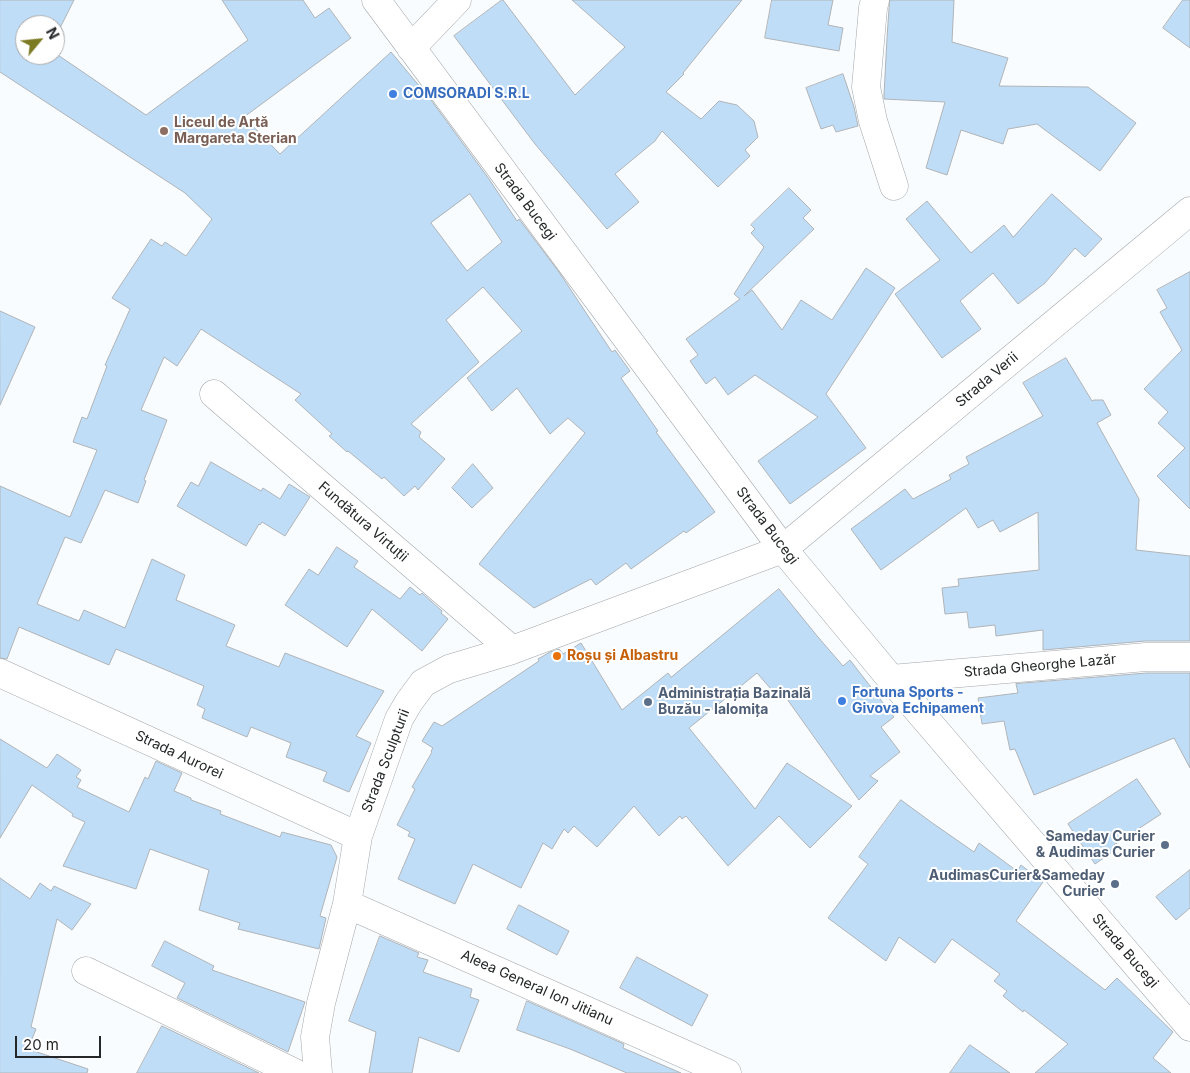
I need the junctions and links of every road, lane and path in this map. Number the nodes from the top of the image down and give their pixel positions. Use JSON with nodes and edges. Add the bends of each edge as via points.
{"nodes":[{"id":1,"x":376,"y":0,"type":"edge"},
{"id":2,"x":457,"y":0,"type":"edge"},
{"id":3,"x":876,"y":0,"type":"edge"},
{"id":4,"x":411,"y":48,"type":"junction"},
{"id":5,"x":894,"y":186,"type":"dead end"},
{"id":6,"x":1190,"y":211,"type":"edge"},
{"id":7,"x":214,"y":394,"type":"dead end"},
{"id":8,"x":783,"y":549,"type":"junction"},
{"id":9,"x":512,"y":650,"type":"junction"},
{"id":10,"x":1190,"y":657,"type":"edge"},
{"id":11,"x":0,"y":673,"type":"edge"},
{"id":12,"x":891,"y":679,"type":"junction"},
{"id":13,"x":358,"y":836,"type":"junction"},
{"id":14,"x":347,"y":904,"type":"junction"},
{"id":15,"x":86,"y":971,"type":"dead end"},
{"id":16,"x":1190,"y":1027,"type":"edge"},
{"id":17,"x":295,"y":1073,"type":"edge"},
{"id":18,"x":318,"y":1073,"type":"edge"},
{"id":19,"x":726,"y":1073,"type":"edge"}],
"edges":[{"from":1,"to":4,"type":"street","name":"Strada Bucegi"},
{"from":2,"to":4,"type":"street"},
{"from":3,"to":5,"type":"street","via":[[866,87],[873,121]]},
{"from":4,"to":8,"type":"street","name":"Strada Bucegi"},
{"from":6,"to":8,"type":"street","name":"Strada Verii"},
{"from":7,"to":9,"type":"street","name":"Fundătura Virtuții"},
{"from":8,"to":9,"type":"street","name":"Strada Sculpturii"},
{"from":8,"to":12,"type":"street","name":"Strada Bucegi"},
{"from":9,"to":13,"type":"street","name":"Strada Sculpturii","via":[[450,669],[423,683],[399,719]]},
{"from":10,"to":12,"type":"street","name":"Strada Gheorghe Lazăr","via":[[1146,657]]},
{"from":11,"to":13,"type":"street","name":"Strada Aurorei"},
{"from":12,"to":16,"type":"street","name":"Strada Bucegi"},
{"from":13,"to":14,"type":"street","name":"Strada Sculpturii"},
{"from":14,"to":18,"type":"street","name":"Strada Sculpturii","via":[[315,1036]]},
{"from":14,"to":19,"type":"street","name":"Aleea General Ion Jitianu"},
{"from":15,"to":17,"type":"street"}]}
